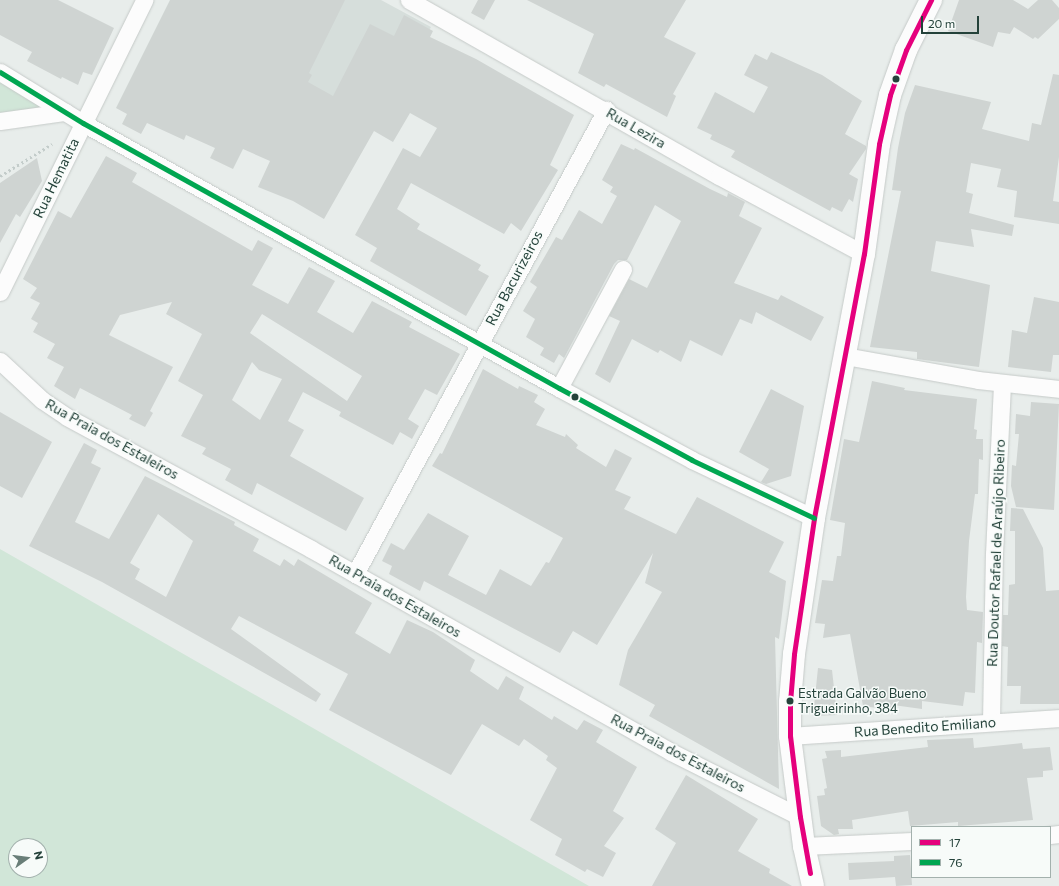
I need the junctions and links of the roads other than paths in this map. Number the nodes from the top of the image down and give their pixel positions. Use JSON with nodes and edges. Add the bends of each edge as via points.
{"nodes":[{"id":1,"x":144,"y":0,"type":"edge"},
{"id":2,"x":409,"y":0,"type":"edge"},
{"id":3,"x":931,"y":0,"type":"edge"},
{"id":4,"x":0,"y":72,"type":"edge"},
{"id":5,"x":606,"y":110,"type":"junction"},
{"id":6,"x":65,"y":112,"type":"junction"},
{"id":7,"x":0,"y":121,"type":"edge"},
{"id":8,"x":82,"y":126,"type":"junction"},
{"id":9,"x":864,"y":254,"type":"junction"},
{"id":10,"x":623,"y":269,"type":"dead end"},
{"id":11,"x":0,"y":292,"type":"edge"},
{"id":12,"x":479,"y":344,"type":"junction"},
{"id":13,"x":845,"y":356,"type":"junction"},
{"id":14,"x":0,"y":361,"type":"edge"},
{"id":15,"x":1002,"y":383,"type":"junction"},
{"id":16,"x":559,"y":388,"type":"junction"},
{"id":17,"x":1059,"y":389,"type":"edge"},
{"id":18,"x":814,"y":518,"type":"junction"},
{"id":19,"x":355,"y":574,"type":"junction"},
{"id":20,"x":1059,"y":718,"type":"edge"},
{"id":21,"x":991,"y":722,"type":"junction"},
{"id":22,"x":790,"y":736,"type":"junction"},
{"id":23,"x":800,"y":817,"type":"junction"},
{"id":24,"x":911,"y":841,"type":"edge"},
{"id":25,"x":804,"y":846,"type":"junction"},
{"id":26,"x":813,"y":886,"type":"edge"}],
"edges":[{"from":1,"to":8,"type":"street","name":"Rua Hematita"},
{"from":2,"to":5,"type":"street","name":"Rua Lezira"},
{"from":3,"to":9,"type":"street","via":[[906,50],[890,96],[880,144]]},
{"from":4,"to":6,"type":"street"},
{"from":5,"to":9,"type":"street","name":"Rua Lezira","via":[[719,176]]},
{"from":5,"to":12,"type":"street","name":"Rua Bacurizeiros"},
{"from":6,"to":7,"type":"street"},
{"from":6,"to":8,"type":"street"},
{"from":8,"to":11,"type":"street","name":"Rua Hematita"},
{"from":8,"to":12,"type":"street"},
{"from":9,"to":13,"type":"street"},
{"from":10,"to":16,"type":"street"},
{"from":12,"to":16,"type":"street"},
{"from":12,"to":19,"type":"street","name":"Rua Bacurizeiros"},
{"from":13,"to":15,"type":"street"},
{"from":13,"to":18,"type":"street"},
{"from":14,"to":19,"type":"street","name":"Rua Praia dos Estaleiros","via":[[42,400],[67,417]]},
{"from":15,"to":17,"type":"street"},
{"from":15,"to":21,"type":"street","name":"Rua Doutor Rafael de Araújo Ribeiro","via":[[994,554]]},
{"from":16,"to":18,"type":"street","via":[[692,460]]},
{"from":18,"to":22,"type":"street","via":[[794,654]]},
{"from":19,"to":23,"type":"street","name":"Rua Praia dos Estaleiros","via":[[672,752]]},
{"from":20,"to":21,"type":"street","name":"Rua Benedito Emiliano"},
{"from":21,"to":22,"type":"street","name":"Rua Benedito Emiliano"},
{"from":22,"to":23,"type":"street"},
{"from":23,"to":25,"type":"street"},
{"from":24,"to":25,"type":"street"},
{"from":25,"to":26,"type":"street"}]}
